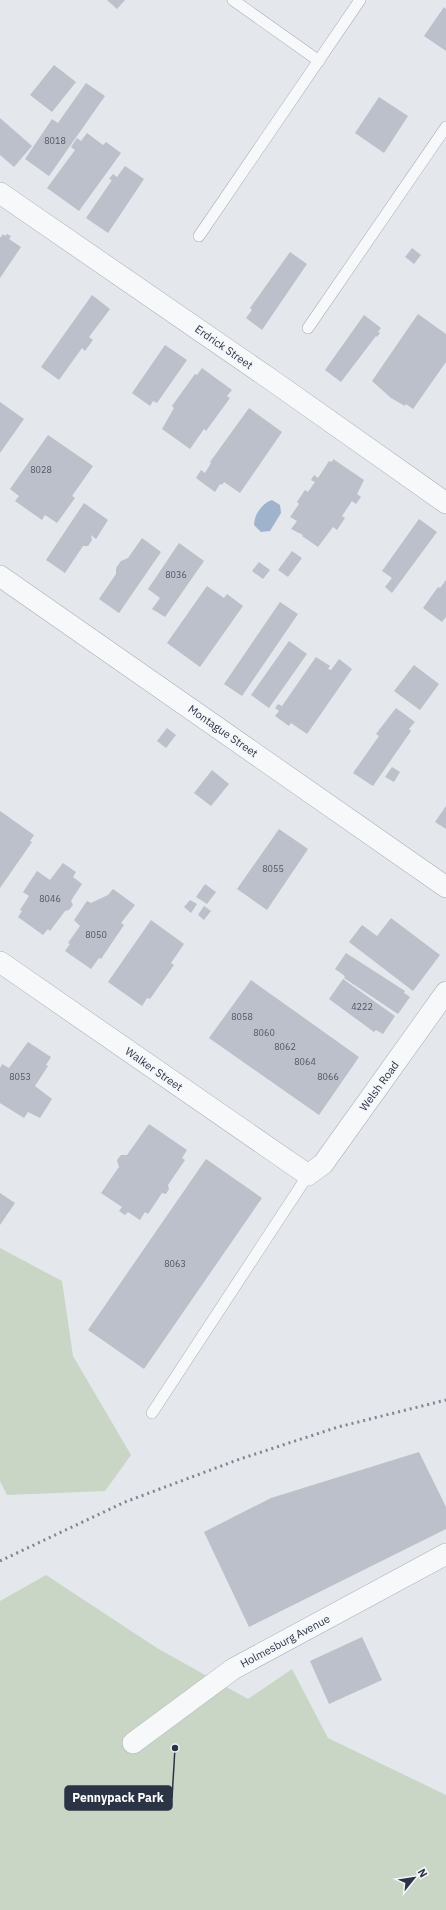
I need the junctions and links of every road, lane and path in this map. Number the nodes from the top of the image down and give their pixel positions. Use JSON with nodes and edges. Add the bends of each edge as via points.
{"nodes":[{"id":1,"x":233,"y":0,"type":"edge"},
{"id":2,"x":360,"y":0,"type":"edge"},
{"id":3,"x":318,"y":61,"type":"junction"},
{"id":4,"x":446,"y":127,"type":"edge"},
{"id":5,"x":0,"y":193,"type":"edge"},
{"id":6,"x":199,"y":236,"type":"dead end"},
{"id":7,"x":308,"y":328,"type":"dead end"},
{"id":8,"x":446,"y":503,"type":"edge"},
{"id":9,"x":0,"y":576,"type":"edge"},
{"id":10,"x":446,"y":887,"type":"edge"},
{"id":11,"x":0,"y":962,"type":"edge"},
{"id":12,"x":446,"y":992,"type":"edge"},
{"id":13,"x":308,"y":1175,"type":"junction"},
{"id":14,"x":152,"y":1413,"type":"dead end"},
{"id":15,"x":446,"y":1554,"type":"edge"},
{"id":16,"x":133,"y":1743,"type":"dead end"}],
"edges":[{"from":1,"to":3,"type":"lane"},
{"from":2,"to":3,"type":"lane"},
{"from":3,"to":6,"type":"lane"},
{"from":4,"to":7,"type":"lane"},
{"from":5,"to":8,"type":"street","name":"Erdrick Street"},
{"from":9,"to":10,"type":"street","name":"Montague Street"},
{"from":11,"to":13,"type":"street","name":"Walker Street"},
{"from":12,"to":13,"type":"street","name":"Welsh Road","via":[[323,1164]]},
{"from":13,"to":14,"type":"lane"},
{"from":15,"to":16,"type":"street","name":"Holmesburg Avenue","via":[[233,1669]]}]}
